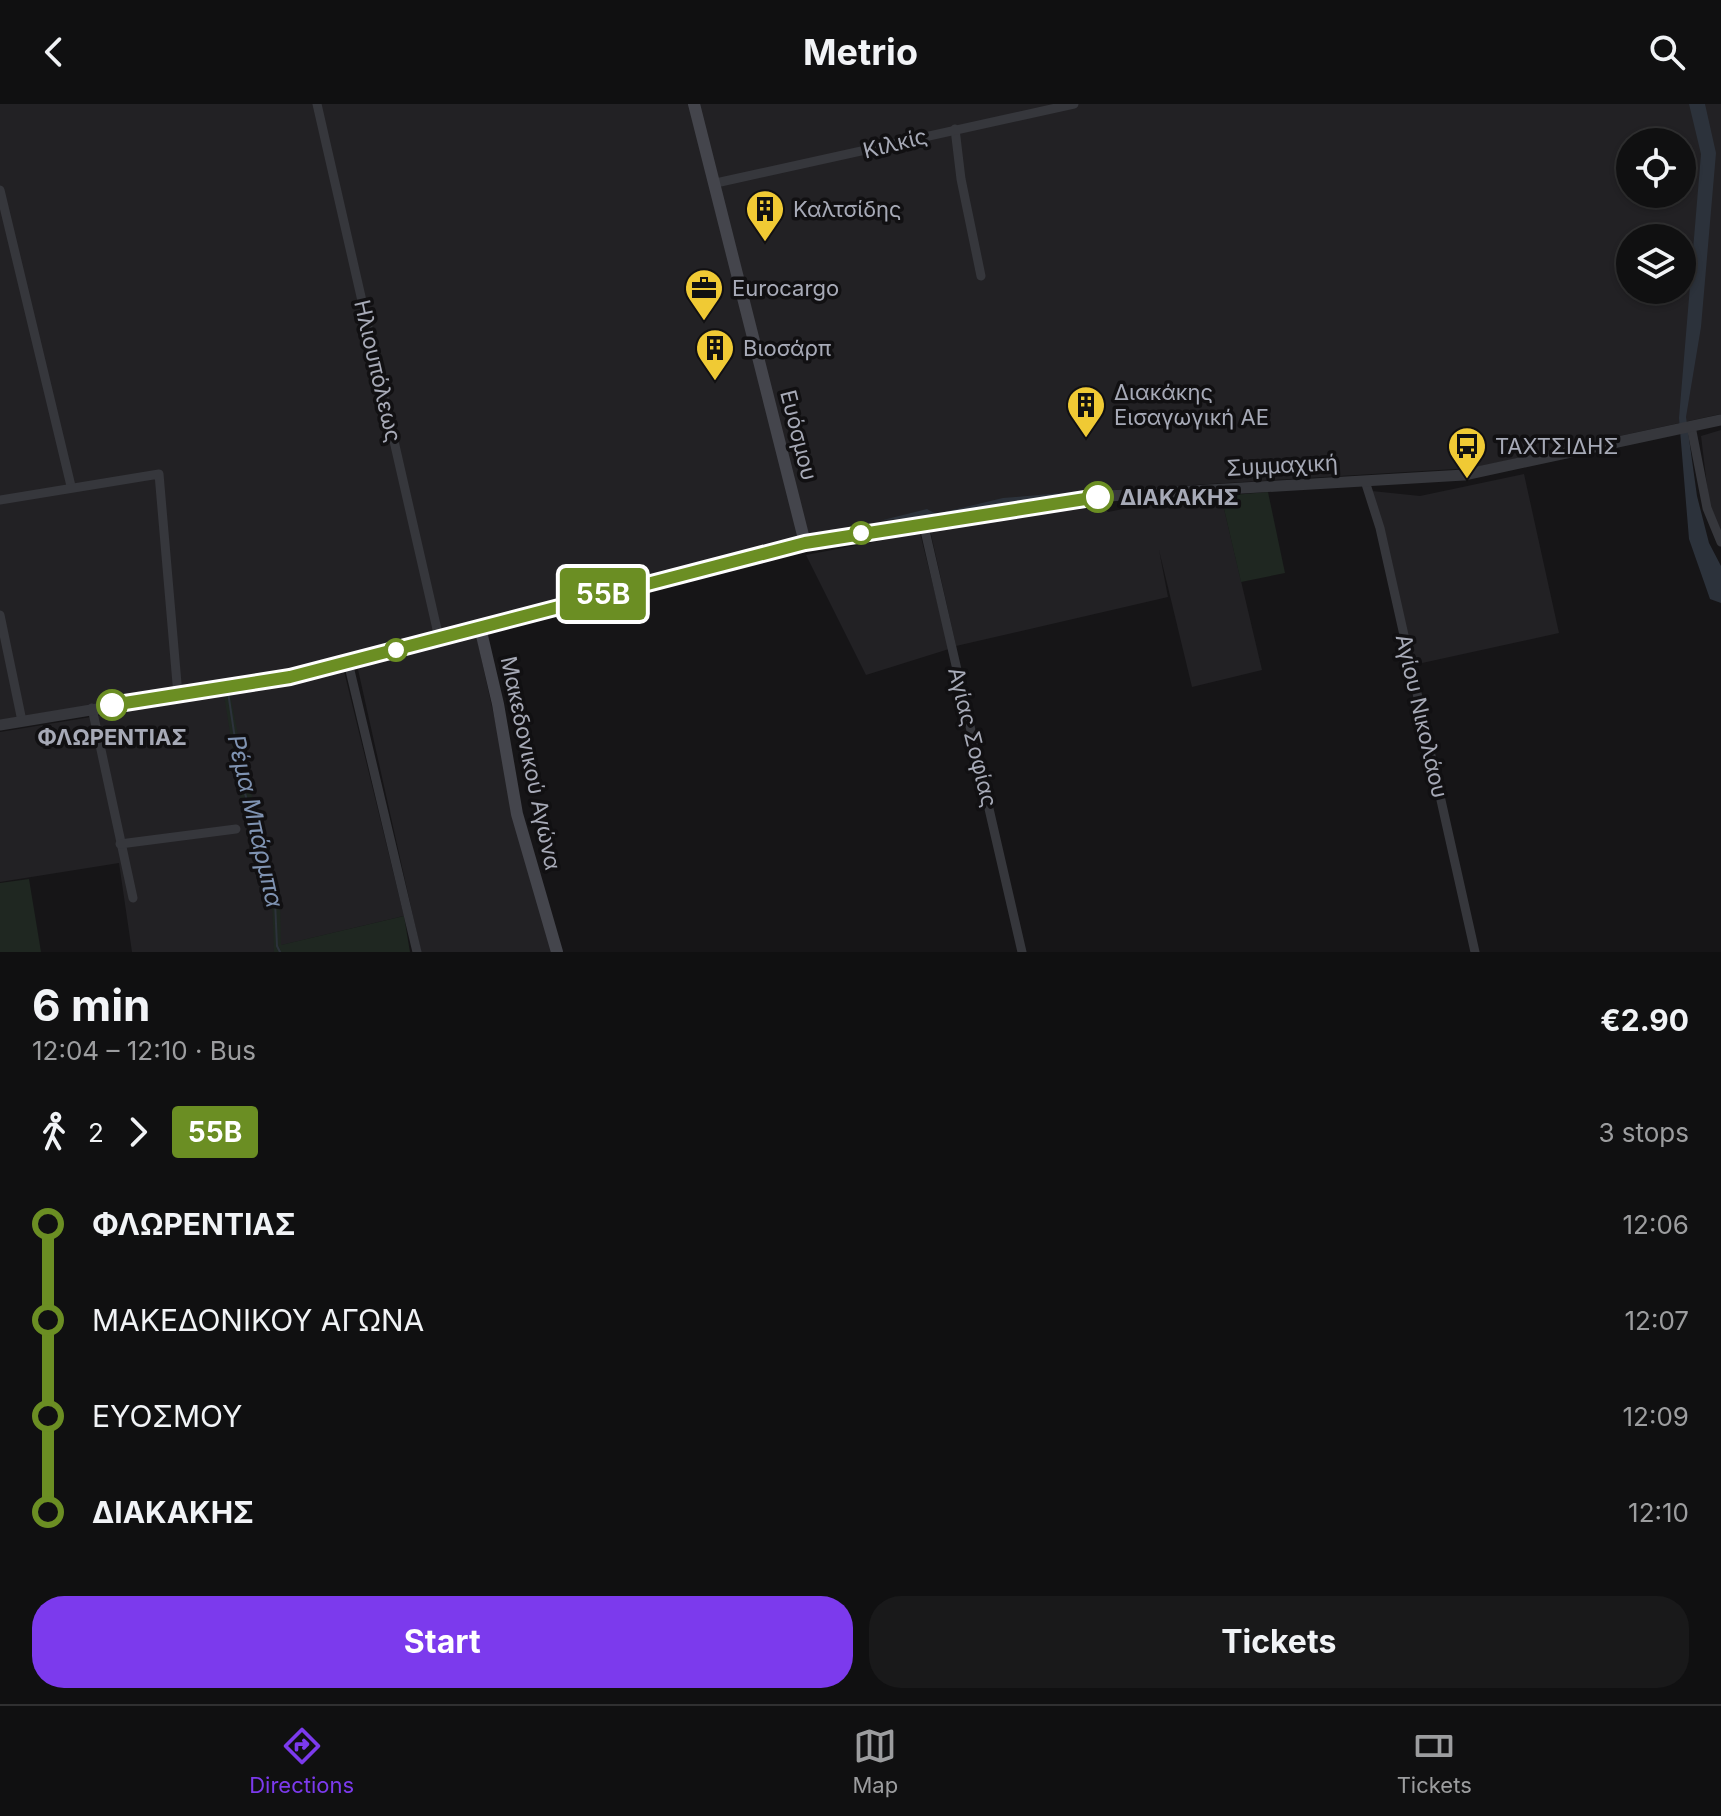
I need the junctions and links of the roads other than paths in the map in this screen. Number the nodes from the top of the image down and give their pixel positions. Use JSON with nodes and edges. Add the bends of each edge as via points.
{"nodes":[{"id":1,"x":317,"y":104,"type":"edge"},
{"id":2,"x":694,"y":104,"type":"edge"},
{"id":3,"x":1074,"y":104,"type":"edge"},
{"id":4,"x":955,"y":129,"type":"junction"},
{"id":5,"x":716,"y":183,"type":"junction"},
{"id":6,"x":0,"y":190,"type":"edge"},
{"id":7,"x":981,"y":276,"type":"dead end"},
{"id":8,"x":1721,"y":420,"type":"edge"},
{"id":9,"x":1691,"y":426,"type":"junction"},
{"id":10,"x":1365,"y":481,"type":"junction"},
{"id":11,"x":71,"y":486,"type":"junction"},
{"id":12,"x":0,"y":500,"type":"edge"},
{"id":13,"x":923,"y":522,"type":"junction"},
{"id":14,"x":1721,"y":542,"type":"edge"},
{"id":15,"x":805,"y":543,"type":"junction"},
{"id":16,"x":0,"y":615,"type":"edge"},
{"id":17,"x":480,"y":627,"type":"junction"},
{"id":18,"x":439,"y":638,"type":"junction"},
{"id":19,"x":348,"y":662,"type":"junction"},
{"id":20,"x":178,"y":695,"type":"junction"},
{"id":21,"x":92,"y":708,"type":"junction"},
{"id":22,"x":22,"y":721,"type":"junction"},
{"id":23,"x":0,"y":725,"type":"edge"},
{"id":24,"x":236,"y":829,"type":"dead end"},
{"id":25,"x":120,"y":844,"type":"junction"},
{"id":26,"x":133,"y":898,"type":"dead end"},
{"id":27,"x":417,"y":952,"type":"edge"},
{"id":28,"x":557,"y":952,"type":"edge"},
{"id":29,"x":1022,"y":952,"type":"edge"},
{"id":30,"x":1475,"y":952,"type":"edge"}],
"edges":[{"from":1,"to":18,"type":"street","name":"Ηλιουπόλεως"},
{"from":2,"to":5,"type":"main road","name":"Ευόσμου"},
{"from":3,"to":4,"type":"street","name":"Κιλκίς"},
{"from":4,"to":5,"type":"street","name":"Κιλκίς"},
{"from":4,"to":7,"type":"street"},
{"from":5,"to":15,"type":"main road","name":"Ευόσμου"},
{"from":6,"to":11,"type":"street"},
{"from":8,"to":9,"type":"street","name":"Συμμαχική"},
{"from":9,"to":10,"type":"street","name":"Συμμαχική","via":[[1464,475]]},
{"from":9,"to":14,"type":"street","via":[[1707,508]]},
{"from":10,"to":13,"type":"street","name":"Συμμαχική","via":[[1108,496]]},
{"from":10,"to":30,"type":"street","name":"Αγίου Νικολάου"},
{"from":11,"to":12,"type":"street"},
{"from":11,"to":20,"type":"street","via":[[159,474]]},
{"from":13,"to":15,"type":"street","name":"Συμμαχική"},
{"from":13,"to":29,"type":"street","name":"Αγίας Σοφίας"},
{"from":15,"to":17,"type":"main road","name":"Συμμαχική"},
{"from":16,"to":22,"type":"street"},
{"from":17,"to":18,"type":"street","name":"Συμμαχική"},
{"from":17,"to":28,"type":"main road","name":"Μακεδονικού Αγώνα","via":[[517,814]]},
{"from":18,"to":19,"type":"street","name":"Συμμαχική"},
{"from":19,"to":20,"type":"street","name":"Συμμαχική"},
{"from":19,"to":27,"type":"street"},
{"from":20,"to":21,"type":"street","name":"Συμμαχική"},
{"from":21,"to":22,"type":"street","name":"Συμμαχική"},
{"from":21,"to":25,"type":"street"},
{"from":22,"to":23,"type":"street","name":"Συμμαχική"},
{"from":24,"to":25,"type":"street"},
{"from":25,"to":26,"type":"street"}]}
